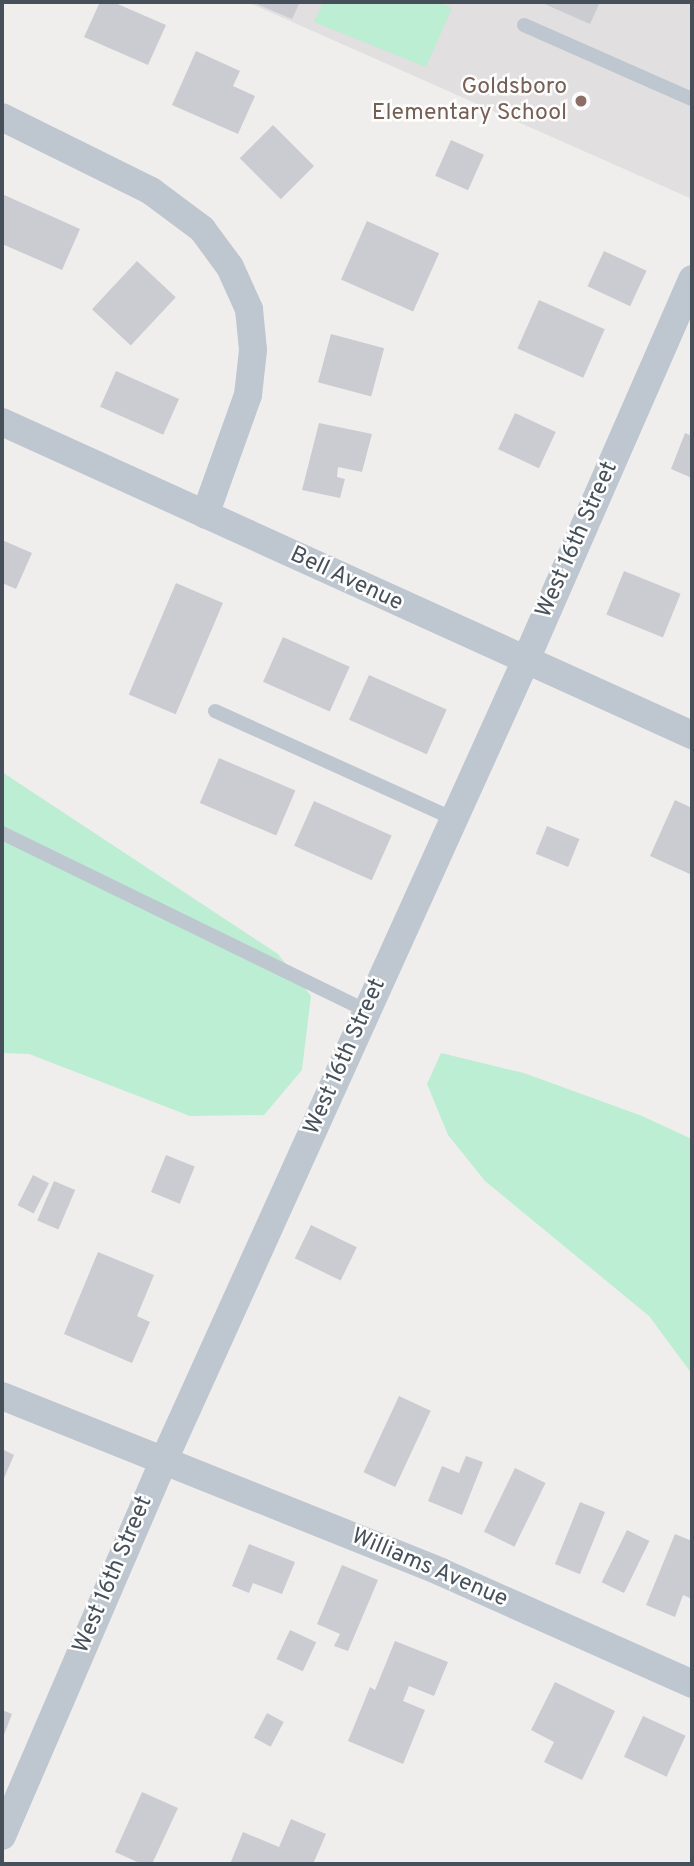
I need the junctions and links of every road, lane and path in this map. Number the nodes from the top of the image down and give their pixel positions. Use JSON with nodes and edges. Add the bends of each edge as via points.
{"nodes":[{"id":1,"x":524,"y":25,"type":"dead end"},
{"id":2,"x":692,"y":99,"type":"edge"},
{"id":3,"x":2,"y":117,"type":"edge"},
{"id":4,"x":692,"y":279,"type":"edge"},
{"id":5,"x":2,"y":422,"type":"edge"},
{"id":6,"x":205,"y":515,"type":"junction"},
{"id":7,"x":525,"y":662,"type":"junction"},
{"id":8,"x":215,"y":711,"type":"dead end"},
{"id":9,"x":692,"y":735,"type":"edge"},
{"id":10,"x":454,"y":819,"type":"junction"},
{"id":11,"x":2,"y":833,"type":"edge"},
{"id":12,"x":367,"y":1011,"type":"junction"},
{"id":13,"x":2,"y":1396,"type":"edge"},
{"id":14,"x":163,"y":1462,"type":"junction"},
{"id":15,"x":692,"y":1684,"type":"edge"},
{"id":16,"x":2,"y":1836,"type":"edge"}],
"edges":[{"from":1,"to":2,"type":"lane"},
{"from":3,"to":6,"type":"street","via":[[151,191],[202,229],[230,267],[249,309],[253,350],[248,395]]},
{"from":4,"to":7,"type":"street","name":"West 16th Street"},
{"from":5,"to":6,"type":"street","name":"Bell Avenue"},
{"from":6,"to":7,"type":"street","name":"Bell Avenue"},
{"from":7,"to":9,"type":"street","name":"Bell Avenue"},
{"from":7,"to":10,"type":"street","name":"West 16th Street"},
{"from":8,"to":10,"type":"lane"},
{"from":10,"to":12,"type":"street","name":"West 16th Street"},
{"from":11,"to":12,"type":"lane"},
{"from":12,"to":14,"type":"street","name":"West 16th Street"},
{"from":13,"to":14,"type":"street","name":"Williams Avenue"},
{"from":14,"to":15,"type":"street","name":"Williams Avenue","via":[[441,1572]]},
{"from":14,"to":16,"type":"street","name":"West 16th Street"}]}
